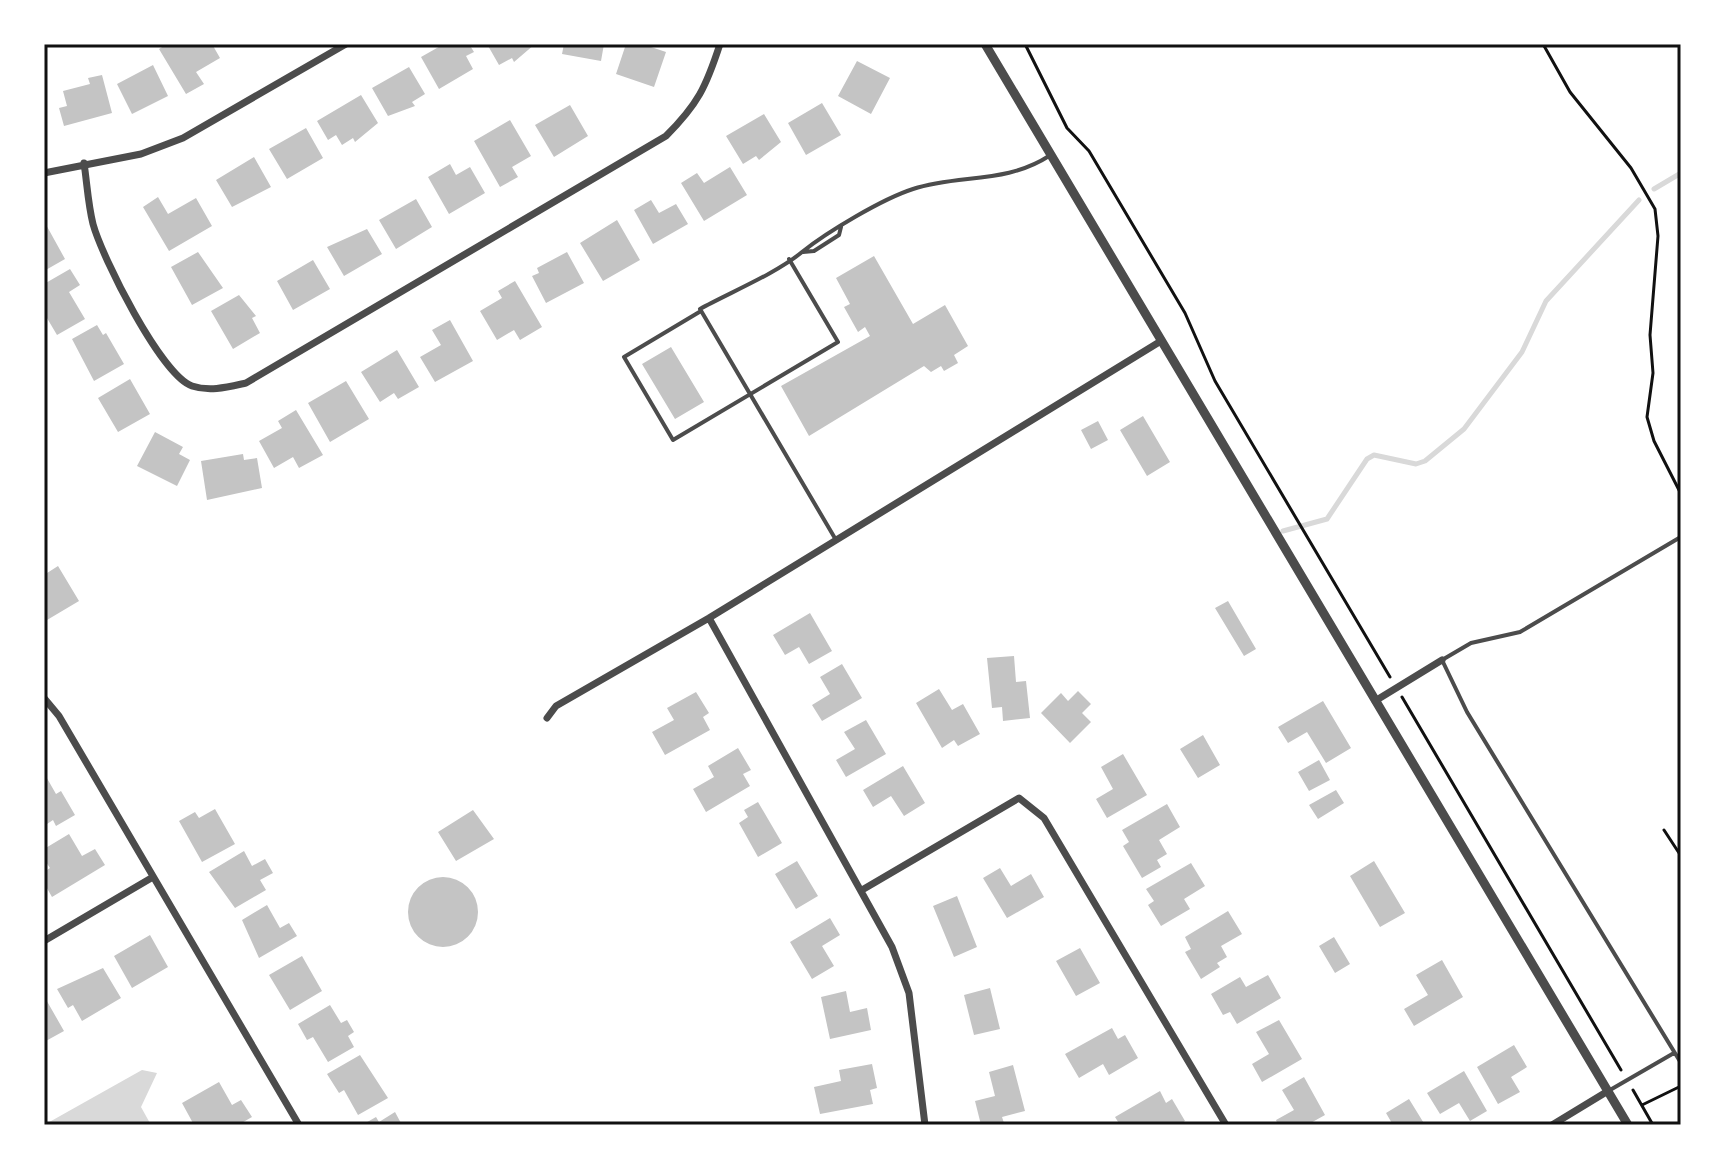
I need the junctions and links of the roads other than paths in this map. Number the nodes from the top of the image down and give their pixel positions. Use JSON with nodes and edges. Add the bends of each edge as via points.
{"nodes":[{"id":1,"x":346,"y":44,"type":"edge"},
{"id":2,"x":720,"y":44,"type":"edge"},
{"id":3,"x":985,"y":44,"type":"edge"},
{"id":4,"x":1051,"y":155,"type":"junction"},
{"id":5,"x":84,"y":163,"type":"junction"},
{"id":6,"x":44,"y":173,"type":"edge"},
{"id":7,"x":841,"y":227,"type":"junction"},
{"id":8,"x":802,"y":252,"type":"junction"},
{"id":9,"x":789,"y":259,"type":"junction"},
{"id":10,"x":701,"y":311,"type":"junction"},
{"id":11,"x":1161,"y":341,"type":"junction"},
{"id":12,"x":749,"y":393,"type":"junction"},
{"id":13,"x":836,"y":541,"type":"junction"},
{"id":14,"x":1681,"y":543,"type":"edge"},
{"id":15,"x":709,"y":618,"type":"junction"},
{"id":16,"x":1442,"y":660,"type":"junction"},
{"id":17,"x":44,"y":698,"type":"edge"},
{"id":18,"x":1375,"y":701,"type":"junction"},
{"id":19,"x":547,"y":718,"type":"dead end"},
{"id":20,"x":153,"y":877,"type":"junction"},
{"id":21,"x":862,"y":890,"type":"junction"},
{"id":22,"x":44,"y":941,"type":"edge"},
{"id":23,"x":1674,"y":1053,"type":"junction"},
{"id":24,"x":1681,"y":1063,"type":"edge"},
{"id":25,"x":1608,"y":1091,"type":"junction"},
{"id":26,"x":299,"y":1125,"type":"edge"},
{"id":27,"x":925,"y":1125,"type":"edge"},
{"id":28,"x":1226,"y":1125,"type":"edge"},
{"id":29,"x":1552,"y":1125,"type":"edge"},
{"id":30,"x":1628,"y":1125,"type":"edge"}],
"edges":[{"from":1,"to":5,"type":"street","via":[[183,138],[141,154]]},
{"from":2,"to":5,"type":"street","via":[[694,109],[666,136],[246,383],[215,390],[190,385],[170,371],[106,261],[93,223]]},
{"from":3,"to":4,"type":"street"},
{"from":4,"to":7,"type":"lane","via":[[1031,168],[987,180],[940,182],[910,190]]},
{"from":4,"to":11,"type":"street"},
{"from":5,"to":6,"type":"street"},
{"from":7,"to":8,"type":"lane"},
{"from":7,"to":8,"type":"lane","via":[[839,235],[814,251]]},
{"from":8,"to":9,"type":"lane"},
{"from":9,"to":10,"type":"lane"},
{"from":9,"to":12,"type":"lane","via":[[838,342]]},
{"from":10,"to":12,"type":"lane"},
{"from":10,"to":12,"type":"lane","via":[[624,357],[673,440]]},
{"from":11,"to":13,"type":"street"},
{"from":11,"to":18,"type":"street"},
{"from":12,"to":13,"type":"lane"},
{"from":13,"to":15,"type":"street"},
{"from":14,"to":16,"type":"lane","via":[[1679,538],[1520,632],[1471,643]]},
{"from":15,"to":19,"type":"street","via":[[556,706]]},
{"from":15,"to":21,"type":"street"},
{"from":16,"to":18,"type":"street"},
{"from":16,"to":23,"type":"lane","via":[[1467,712]]},
{"from":17,"to":20,"type":"street"},
{"from":18,"to":25,"type":"street"},
{"from":20,"to":22,"type":"street"},
{"from":20,"to":26,"type":"street"},
{"from":21,"to":27,"type":"street","via":[[909,993]]},
{"from":21,"to":28,"type":"street","via":[[1019,798],[1030,804],[1044,818]]},
{"from":23,"to":24,"type":"lane"},
{"from":23,"to":25,"type":"lane"},
{"from":25,"to":29,"type":"street"},
{"from":25,"to":30,"type":"street"}]}
